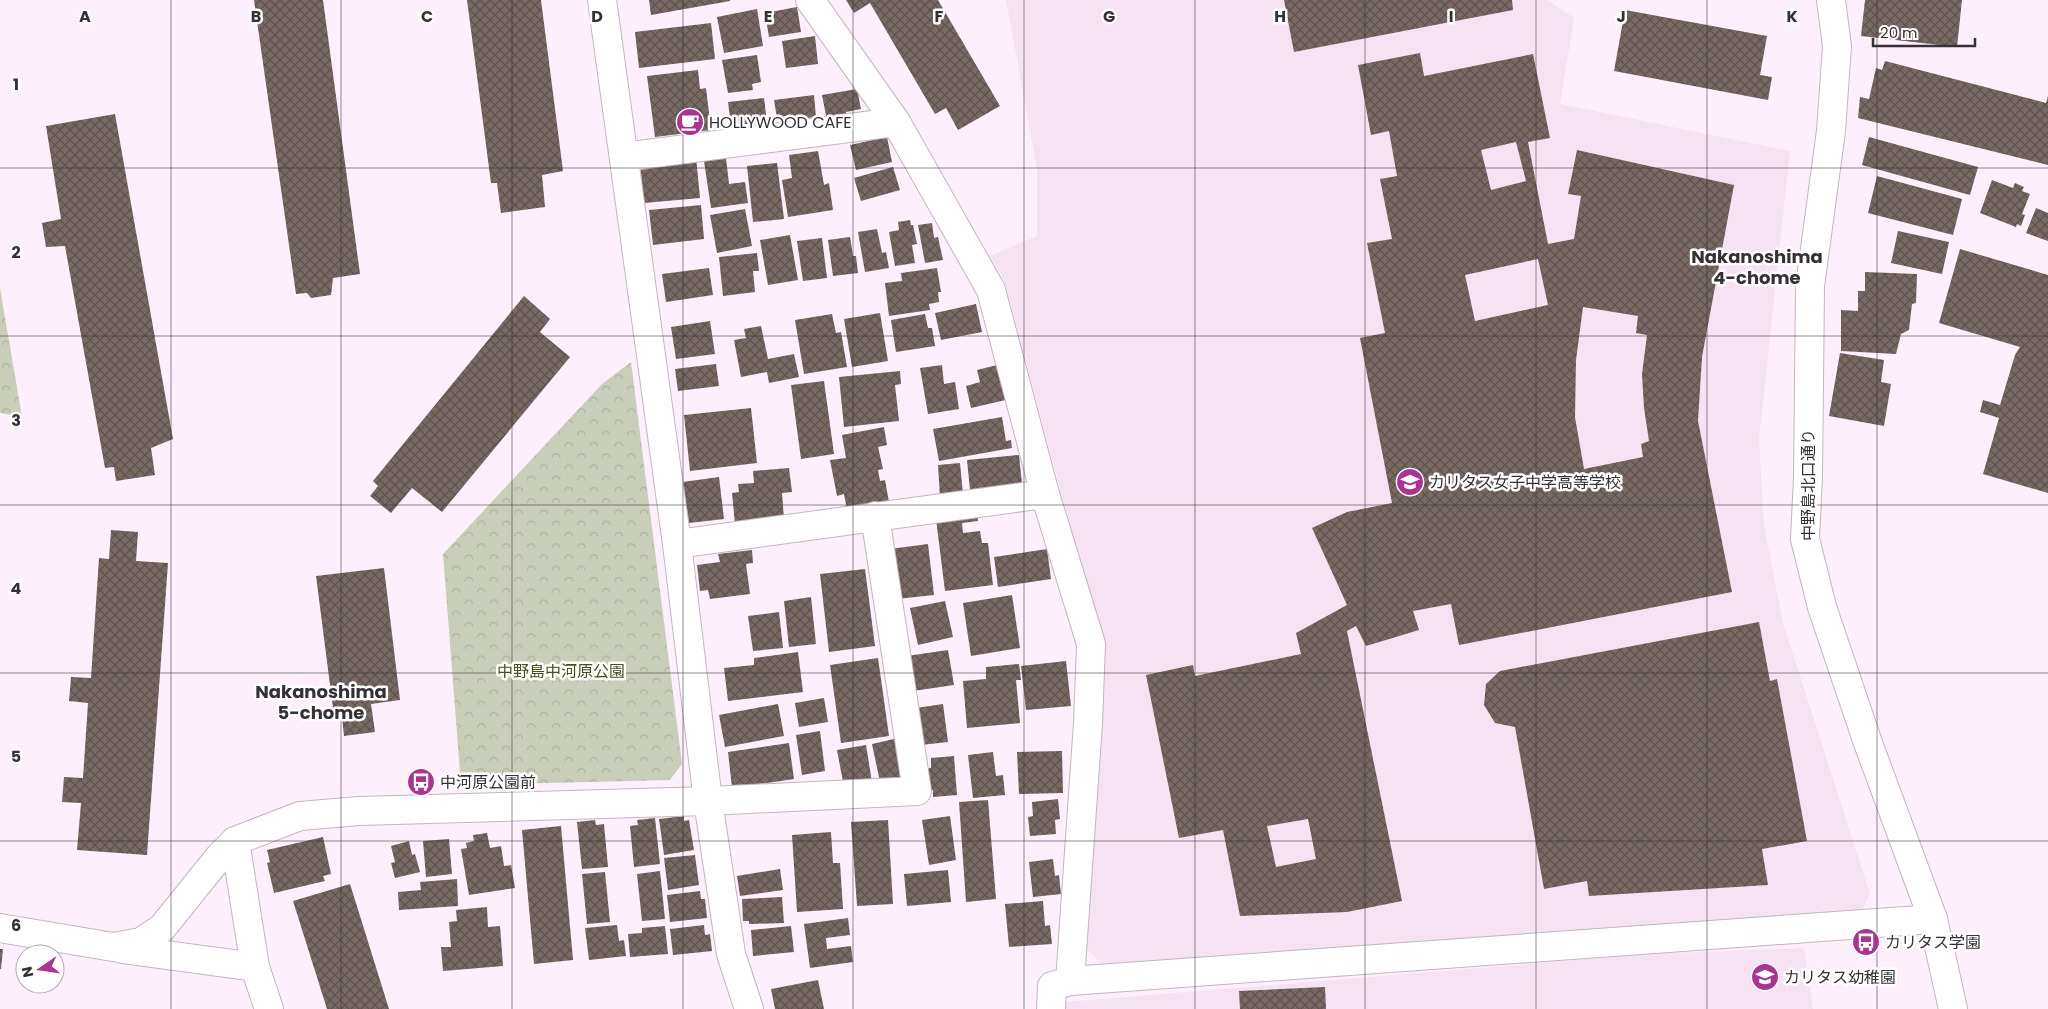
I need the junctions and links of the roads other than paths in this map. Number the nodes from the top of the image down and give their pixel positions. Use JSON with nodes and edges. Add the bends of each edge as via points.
{"nodes":[{"id":1,"x":602,"y":0,"type":"edge"},
{"id":2,"x":810,"y":0,"type":"edge"},
{"id":3,"x":1831,"y":0,"type":"edge"},
{"id":4,"x":896,"y":122,"type":"junction"},
{"id":5,"x":624,"y":157,"type":"junction"},
{"id":6,"x":1045,"y":494,"type":"junction"},
{"id":7,"x":875,"y":516,"type":"junction"},
{"id":8,"x":677,"y":544,"type":"junction"},
{"id":9,"x":708,"y":801,"type":"junction"},
{"id":10,"x":235,"y":841,"type":"junction"},
{"id":11,"x":1933,"y":919,"type":"junction"},
{"id":12,"x":0,"y":928,"type":"edge"},
{"id":13,"x":113,"y":947,"type":"junction"},
{"id":14,"x":255,"y":967,"type":"junction"},
{"id":15,"x":1070,"y":981,"type":"junction"},
{"id":16,"x":269,"y":1009,"type":"edge"},
{"id":17,"x":749,"y":1009,"type":"edge"},
{"id":18,"x":1051,"y":1009,"type":"edge"},
{"id":19,"x":1953,"y":1009,"type":"edge"}],
"edges":[{"from":1,"to":5,"type":"street"},
{"from":2,"to":4,"type":"street"},
{"from":3,"to":11,"type":"street","name":"中野島北口通り","via":[[1836,46],[1831,130],[1810,286],[1805,539],[1825,616]]},
{"from":4,"to":5,"type":"street"},
{"from":4,"to":6,"type":"street","via":[[991,290]]},
{"from":5,"to":8,"type":"street"},
{"from":6,"to":7,"type":"street"},
{"from":6,"to":15,"type":"street","via":[[1091,644]]},
{"from":7,"to":8,"type":"street"},
{"from":7,"to":9,"type":"street","via":[[917,791]]},
{"from":8,"to":9,"type":"street"},
{"from":9,"to":10,"type":"street","via":[[359,811],[300,816]]},
{"from":9,"to":17,"type":"street","via":[[731,954]]},
{"from":10,"to":13,"type":"street","via":[[162,928],[141,942]]},
{"from":10,"to":14,"type":"street"},
{"from":11,"to":15,"type":"street"},
{"from":11,"to":19,"type":"street","name":"中野島北口通り"},
{"from":12,"to":13,"type":"street"},
{"from":13,"to":14,"type":"street"},
{"from":14,"to":16,"type":"street"},
{"from":15,"to":18,"type":"street","via":[[1052,986]]}]}
